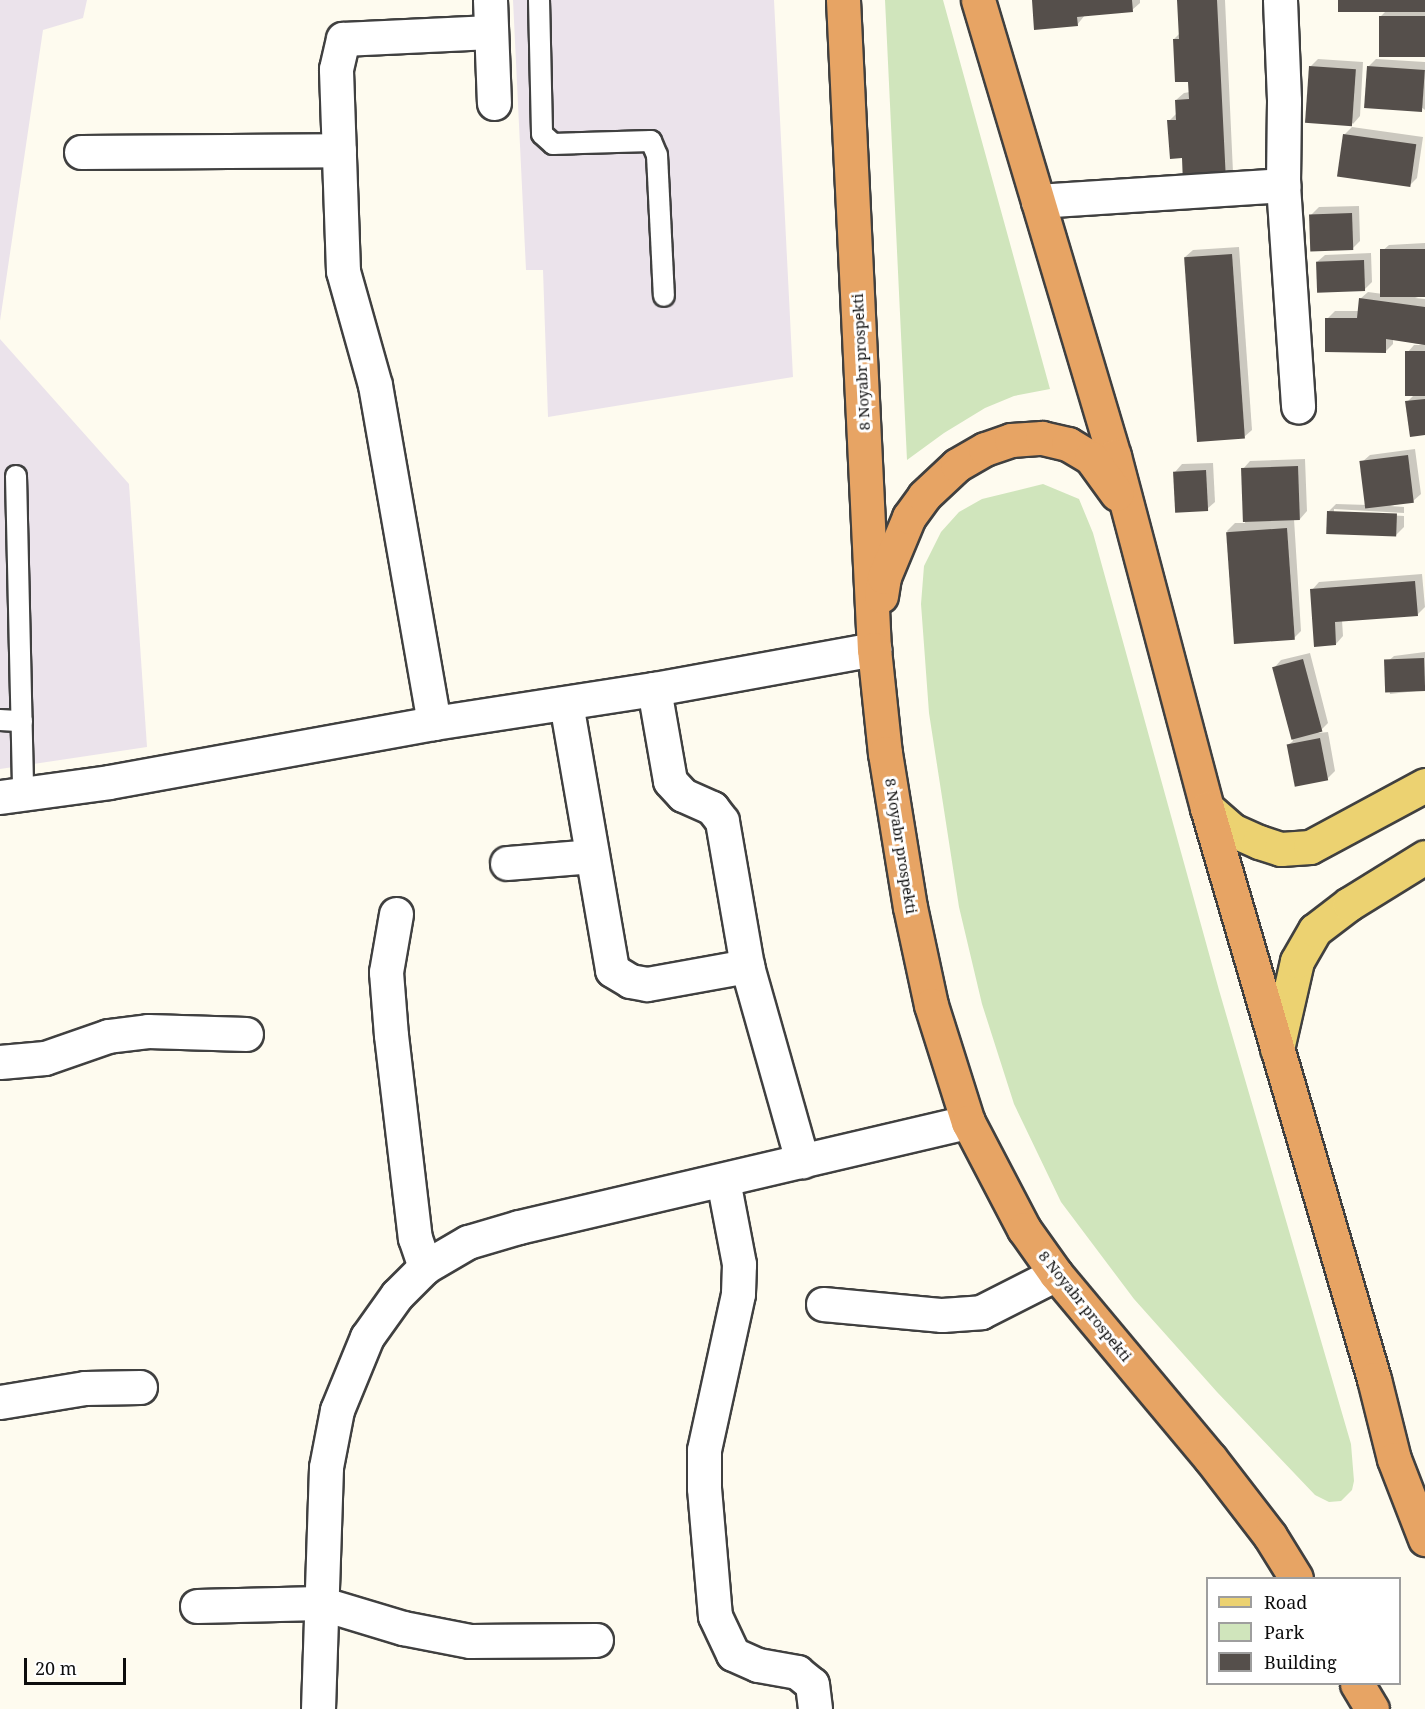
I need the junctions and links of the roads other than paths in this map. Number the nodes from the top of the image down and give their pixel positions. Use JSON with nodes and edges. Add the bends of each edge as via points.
{"nodes":[{"id":1,"x":539,"y":0,"type":"edge"},
{"id":2,"x":843,"y":0,"type":"edge"},
{"id":3,"x":978,"y":0,"type":"edge"},
{"id":4,"x":1280,"y":0,"type":"edge"},
{"id":5,"x":490,"y":16,"type":"edge"},
{"id":6,"x":494,"y":103,"type":"dead end"},
{"id":7,"x":339,"y":150,"type":"junction"},
{"id":8,"x":81,"y":152,"type":"dead end"},
{"id":9,"x":1283,"y":185,"type":"junction"},
{"id":10,"x":1038,"y":201,"type":"junction"},
{"id":11,"x":664,"y":296,"type":"dead end"},
{"id":12,"x":1298,"y":406,"type":"dead end"},
{"id":13,"x":16,"y":476,"type":"dead end"},
{"id":14,"x":1129,"y":513,"type":"junction"},
{"id":15,"x":874,"y":649,"type":"junction"},
{"id":16,"x":654,"y":689,"type":"junction"},
{"id":17,"x":566,"y":703,"type":"junction"},
{"id":18,"x":0,"y":720,"type":"edge"},
{"id":19,"x":22,"y":721,"type":"junction"},
{"id":20,"x":434,"y":723,"type":"junction"},
{"id":21,"x":1425,"y":785,"type":"edge"},
{"id":22,"x":12,"y":795,"type":"edge"},
{"id":23,"x":1207,"y":808,"type":"junction"},
{"id":24,"x":592,"y":856,"type":"junction"},
{"id":25,"x":1425,"y":857,"type":"edge"},
{"id":26,"x":507,"y":863,"type":"dead end"},
{"id":27,"x":396,"y":914,"type":"dead end"},
{"id":28,"x":747,"y":966,"type":"junction"},
{"id":29,"x":246,"y":1034,"type":"dead end"},
{"id":30,"x":1277,"y":1049,"type":"junction"},
{"id":31,"x":0,"y":1062,"type":"edge"},
{"id":32,"x":968,"y":1122,"type":"junction"},
{"id":33,"x":802,"y":1161,"type":"junction"},
{"id":34,"x":723,"y":1180,"type":"junction"},
{"id":35,"x":425,"y":1267,"type":"junction"},
{"id":36,"x":1056,"y":1274,"type":"junction"},
{"id":37,"x":823,"y":1304,"type":"dead end"},
{"id":38,"x":140,"y":1387,"type":"dead end"},
{"id":39,"x":0,"y":1402,"type":"edge"},
{"id":40,"x":1425,"y":1539,"type":"edge"},
{"id":41,"x":1295,"y":1577,"type":"edge"},
{"id":42,"x":320,"y":1603,"type":"junction"},
{"id":43,"x":198,"y":1606,"type":"dead end"},
{"id":44,"x":596,"y":1640,"type":"dead end"},
{"id":45,"x":1358,"y":1685,"type":"edge"},
{"id":46,"x":318,"y":1709,"type":"edge"},
{"id":47,"x":815,"y":1709,"type":"edge"},
{"id":48,"x":1371,"y":1709,"type":"edge"}],
"edges":[{"from":1,"to":11,"type":"lane","via":[[542,134],[553,144],[651,141],[657,155]]},
{"from":2,"to":15,"type":"highway","name":"8 Noyabr prospekti"},
{"from":3,"to":10,"type":"highway"},
{"from":4,"to":9,"type":"street"},
{"from":5,"to":6,"type":"street"},
{"from":5,"to":7,"type":"street","via":[[343,39],[336,69]]},
{"from":7,"to":8,"type":"street"},
{"from":7,"to":20,"type":"street","via":[[343,271],[375,385]]},
{"from":9,"to":10,"type":"street"},
{"from":9,"to":12,"type":"street"},
{"from":10,"to":14,"type":"highway"},
{"from":13,"to":19,"type":"lane"},
{"from":14,"to":15,"type":"highway","via":[[1091,458],[1068,444],[1042,438],[1022,439],[985,449],[957,465],[924,496],[909,517],[884,577]]},
{"from":14,"to":23,"type":"highway"},
{"from":15,"to":16,"type":"street"},
{"from":15,"to":32,"type":"highway","name":"8 Noyabr prospekti","via":[[885,753],[910,907],[931,1005]]},
{"from":16,"to":17,"type":"street"},
{"from":16,"to":28,"type":"street","via":[[670,781],[683,795],[712,808],[722,821]]},
{"from":17,"to":20,"type":"street"},
{"from":17,"to":24,"type":"street"},
{"from":18,"to":19,"type":"lane"},
{"from":19,"to":22,"type":"lane"},
{"from":20,"to":22,"type":"street","via":[[109,782]]},
{"from":21,"to":23,"type":"main road","via":[[1310,847],[1281,849],[1259,842],[1232,830]]},
{"from":23,"to":30,"type":"highway"},
{"from":24,"to":26,"type":"street"},
{"from":24,"to":28,"type":"street","via":[[612,970],[630,981],[647,984]]},
{"from":25,"to":30,"type":"main road","via":[[1348,904],[1315,930],[1296,961]]},
{"from":27,"to":35,"type":"street","via":[[386,972],[391,1035],[415,1238]]},
{"from":28,"to":33,"type":"street"},
{"from":29,"to":31,"type":"street","via":[[148,1031],[108,1036],[45,1058]]},
{"from":30,"to":40,"type":"highway","via":[[1394,1458]]},
{"from":32,"to":33,"type":"street"},
{"from":32,"to":36,"type":"highway","name":"8 Noyabr prospekti","via":[[1024,1229]]},
{"from":33,"to":34,"type":"street"},
{"from":34,"to":35,"type":"street","via":[[519,1227],[468,1242]]},
{"from":34,"to":47,"type":"street","via":[[739,1264],[738,1294],[704,1450],[715,1616],[733,1654],[758,1665],[797,1672],[812,1684]]},
{"from":35,"to":42,"type":"street","via":[[397,1295],[367,1337],[337,1410],[326,1467]]},
{"from":36,"to":37,"type":"street","via":[[981,1312],[942,1315]]},
{"from":36,"to":41,"type":"highway","name":"8 Noyabr prospekti","via":[[1210,1458],[1270,1536]]},
{"from":38,"to":39,"type":"street","via":[[85,1388]]},
{"from":42,"to":43,"type":"street"},
{"from":42,"to":44,"type":"street","via":[[403,1628],[470,1641]]},
{"from":42,"to":46,"type":"street"},
{"from":45,"to":48,"type":"highway"}]}
